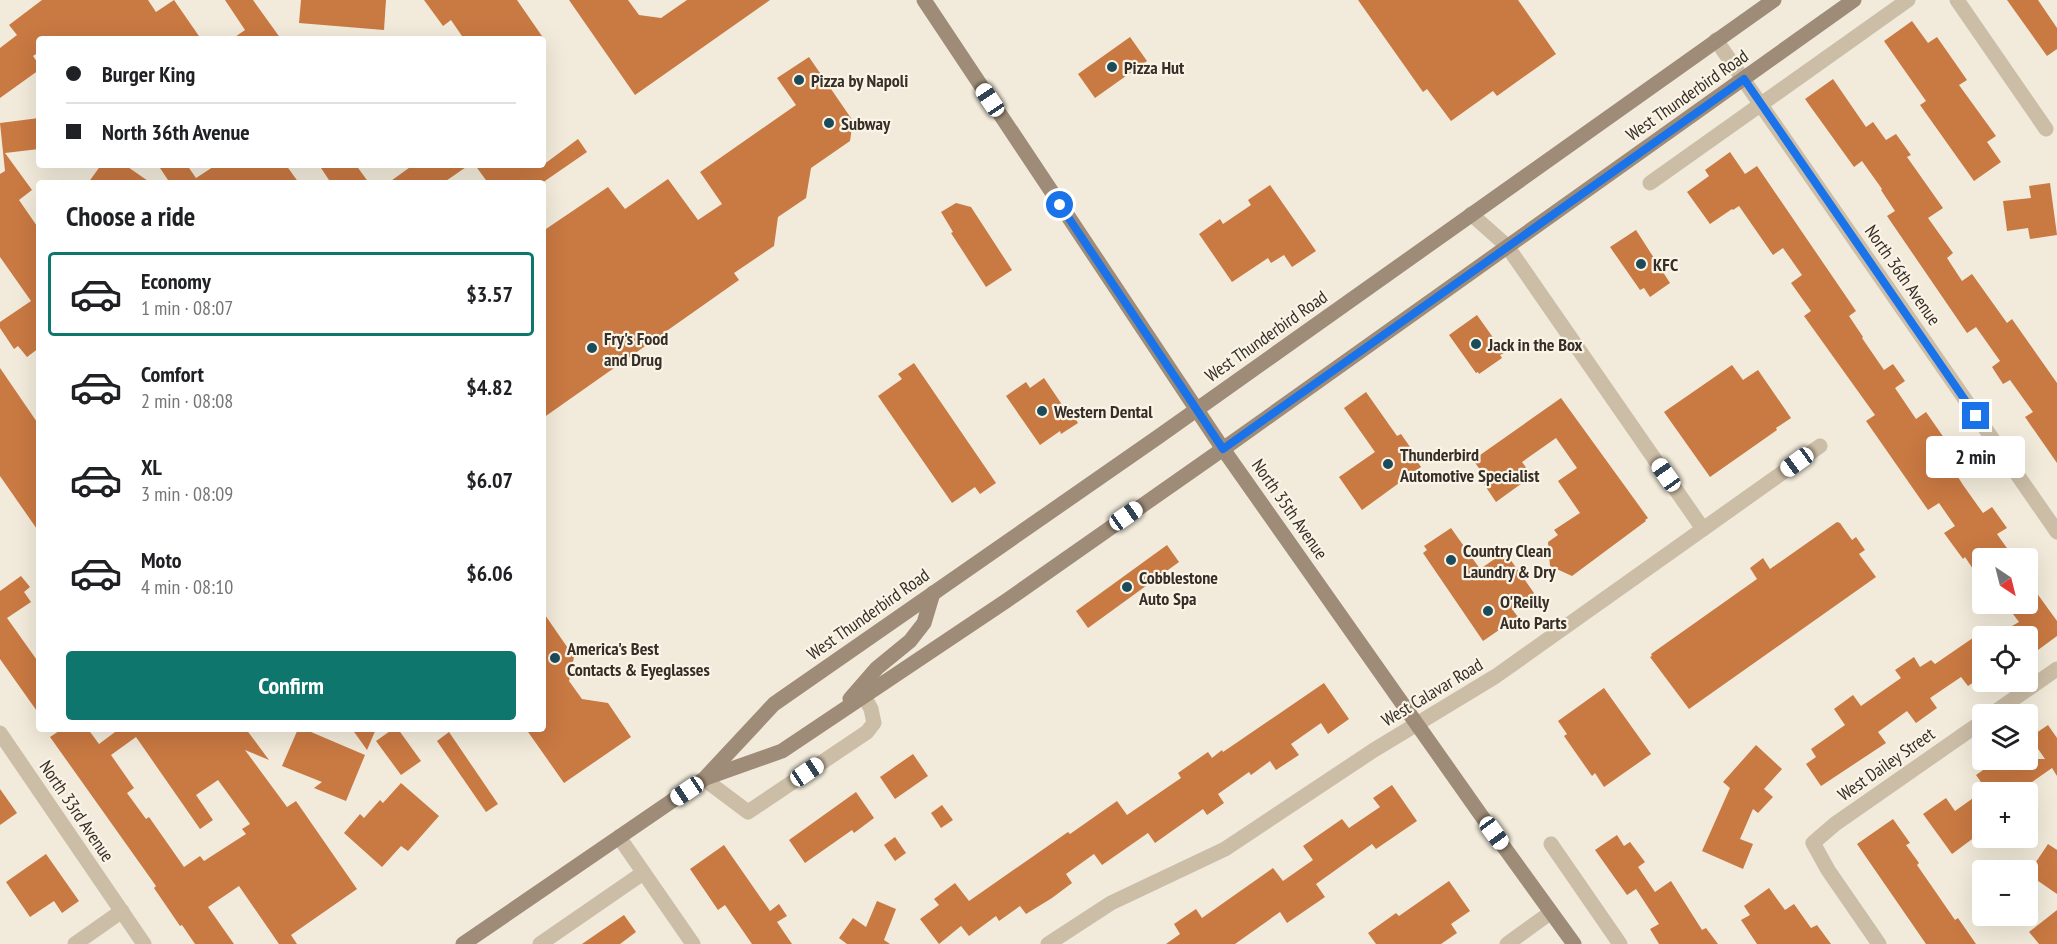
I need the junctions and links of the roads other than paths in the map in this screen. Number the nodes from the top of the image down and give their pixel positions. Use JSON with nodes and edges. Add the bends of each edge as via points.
{"nodes":[{"id":1,"x":924,"y":0,"type":"edge"},
{"id":2,"x":1774,"y":0,"type":"edge"},
{"id":3,"x":1854,"y":0,"type":"edge"},
{"id":4,"x":1908,"y":0,"type":"edge"},
{"id":5,"x":1957,"y":0,"type":"edge"},
{"id":6,"x":1716,"y":40,"type":"junction"},
{"id":7,"x":1744,"y":79,"type":"junction"},
{"id":8,"x":1761,"y":104,"type":"junction"},
{"id":9,"x":2046,"y":129,"type":"dead end"},
{"id":10,"x":1650,"y":183,"type":"dead end"},
{"id":11,"x":1471,"y":214,"type":"junction"},
{"id":12,"x":1507,"y":246,"type":"junction"},
{"id":13,"x":1196,"y":409,"type":"junction"},
{"id":14,"x":1820,"y":446,"type":"dead end"},
{"id":15,"x":1223,"y":449,"type":"junction"},
{"id":16,"x":1703,"y":529,"type":"junction"},
{"id":17,"x":2057,"y":532,"type":"edge"},
{"id":18,"x":933,"y":593,"type":"junction"},
{"id":19,"x":2057,"y":669,"type":"edge"},
{"id":20,"x":864,"y":696,"type":"junction"},
{"id":21,"x":2006,"y":704,"type":"edge"},
{"id":22,"x":836,"y":714,"type":"junction"},
{"id":23,"x":1417,"y":725,"type":"junction"},
{"id":24,"x":1972,"y":729,"type":"edge"},
{"id":25,"x":0,"y":734,"type":"edge"},
{"id":26,"x":704,"y":779,"type":"junction"},
{"id":27,"x":619,"y":837,"type":"junction"},
{"id":28,"x":1551,"y":844,"type":"dead end"},
{"id":29,"x":643,"y":873,"type":"junction"},
{"id":30,"x":122,"y":911,"type":"junction"},
{"id":31,"x":1550,"y":912,"type":"junction"},
{"id":32,"x":75,"y":944,"type":"edge"},
{"id":33,"x":144,"y":944,"type":"edge"},
{"id":34,"x":464,"y":944,"type":"edge"},
{"id":35,"x":540,"y":944,"type":"edge"},
{"id":36,"x":693,"y":944,"type":"edge"},
{"id":37,"x":1048,"y":944,"type":"edge"},
{"id":38,"x":1507,"y":944,"type":"edge"},
{"id":39,"x":1574,"y":944,"type":"edge"},
{"id":40,"x":1620,"y":944,"type":"edge"},
{"id":41,"x":1879,"y":944,"type":"edge"}],
"edges":[{"from":1,"to":13,"type":"main road","name":"North 35th Avenue"},
{"from":2,"to":6,"type":"main road","name":"West Thunderbird Road"},
{"from":3,"to":7,"type":"main road","name":"West Thunderbird Road"},
{"from":4,"to":8,"type":"street"},
{"from":5,"to":9,"type":"street"},
{"from":6,"to":7,"type":"street","name":"North 36th Avenue"},
{"from":6,"to":11,"type":"main road","name":"West Thunderbird Road"},
{"from":7,"to":8,"type":"street","name":"North 36th Avenue"},
{"from":7,"to":12,"type":"main road","name":"West Thunderbird Road"},
{"from":8,"to":10,"type":"street"},
{"from":8,"to":17,"type":"street","name":"North 36th Avenue"},
{"from":11,"to":12,"type":"street"},
{"from":11,"to":13,"type":"main road","name":"West Thunderbird Road"},
{"from":12,"to":15,"type":"main road","name":"West Thunderbird Road"},
{"from":12,"to":16,"type":"street"},
{"from":13,"to":15,"type":"main road","name":"North 35th Avenue"},
{"from":13,"to":18,"type":"main road","name":"West Thunderbird Road"},
{"from":14,"to":16,"type":"street","name":"West Calavar Road"},
{"from":15,"to":20,"type":"main road","name":"West Thunderbird Road"},
{"from":15,"to":23,"type":"main road","name":"North 35th Avenue"},
{"from":16,"to":23,"type":"street","name":"West Calavar Road","via":[[1496,676]]},
{"from":18,"to":22,"type":"main road","via":[[924,623],[910,641],[877,668]]},
{"from":18,"to":26,"type":"main road","name":"West Thunderbird Road","via":[[774,704]]},
{"from":19,"to":21,"type":"street"},
{"from":20,"to":22,"type":"main road","name":"West Thunderbird Road"},
{"from":20,"to":26,"type":"street","via":[[874,723],[867,732],[748,812]]},
{"from":22,"to":26,"type":"main road","name":"West Thunderbird Road","via":[[783,751]]},
{"from":23,"to":31,"type":"main road","name":"North 35th Avenue"},
{"from":23,"to":37,"type":"street","name":"West Calavar Road","via":[[1225,849],[1111,903]]},
{"from":24,"to":41,"type":"street","name":"West Dailey Street","via":[[1834,824],[1813,843],[1827,870]]},
{"from":25,"to":30,"type":"street","name":"North 33rd Avenue"},
{"from":26,"to":27,"type":"main road","name":"West Thunderbird Road"},
{"from":27,"to":29,"type":"street"},
{"from":27,"to":34,"type":"main road","name":"West Thunderbird Road"},
{"from":28,"to":40,"type":"street"},
{"from":29,"to":35,"type":"street"},
{"from":29,"to":36,"type":"street"},
{"from":30,"to":32,"type":"street"},
{"from":30,"to":33,"type":"street","name":"North 33rd Avenue"},
{"from":31,"to":38,"type":"street"},
{"from":31,"to":39,"type":"main road","name":"North 35th Avenue"}]}
